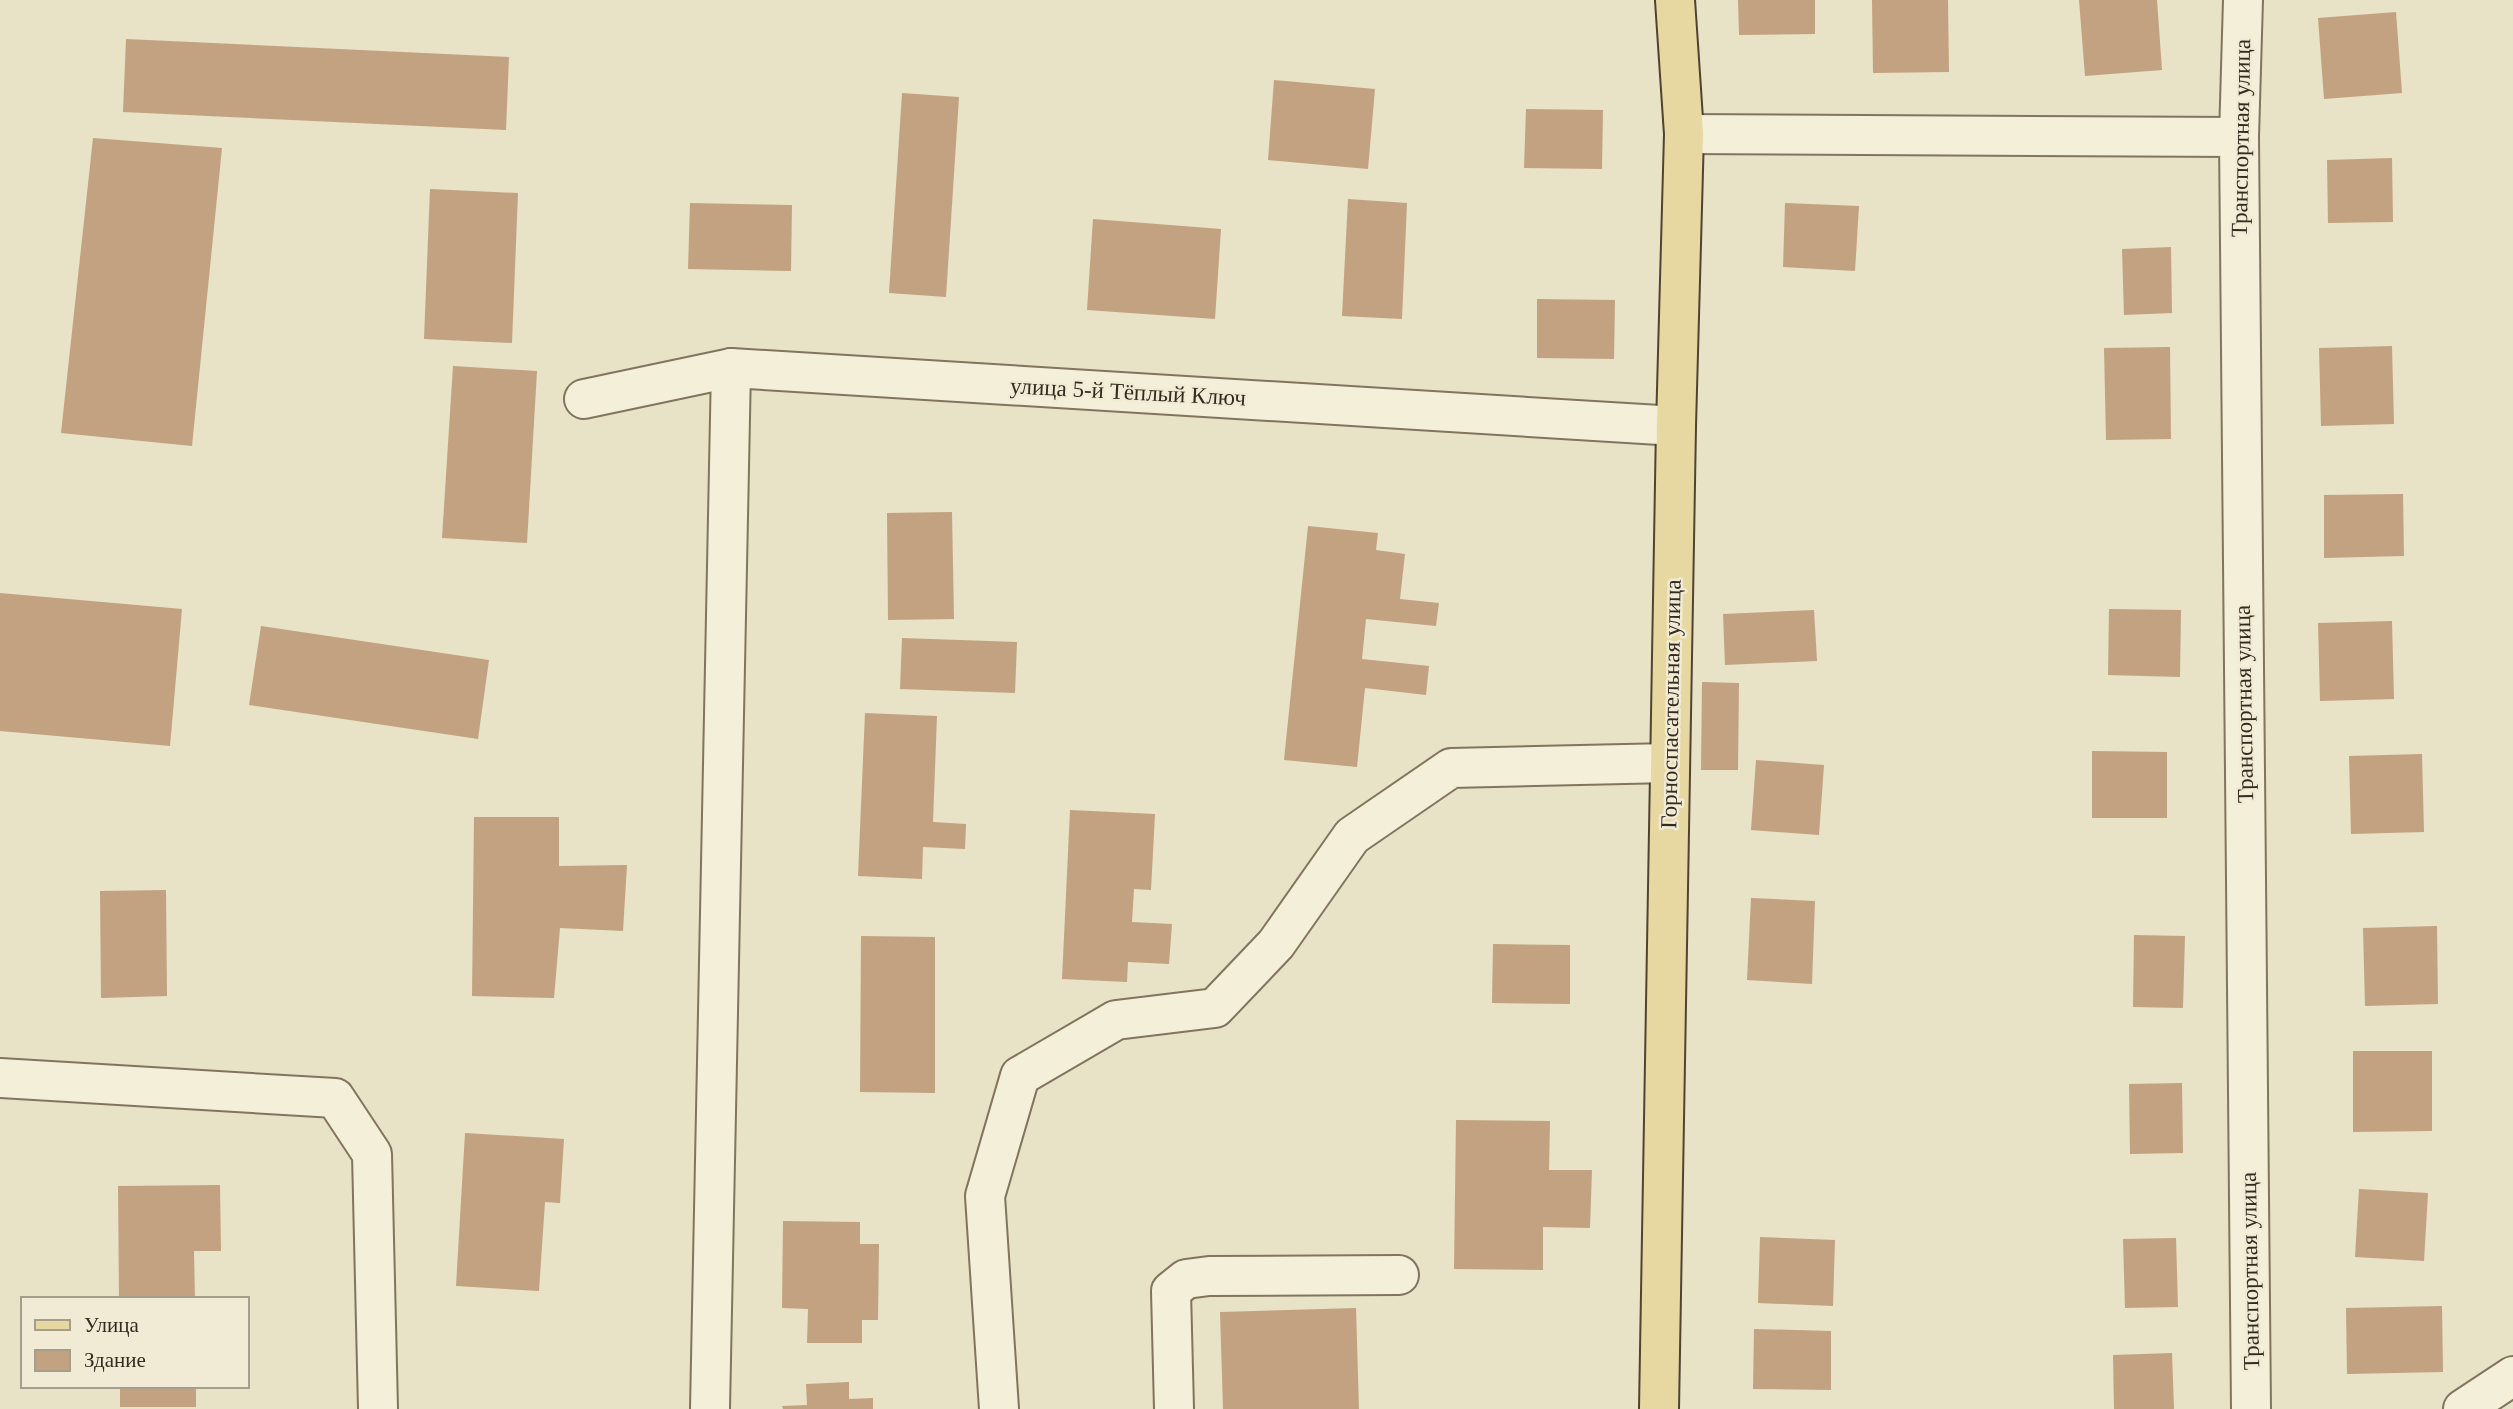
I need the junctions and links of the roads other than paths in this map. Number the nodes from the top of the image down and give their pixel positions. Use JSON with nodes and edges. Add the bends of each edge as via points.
{"nodes":[{"id":1,"x":1675,"y":0,"type":"edge"},
{"id":2,"x":2243,"y":0,"type":"edge"},
{"id":3,"x":1684,"y":134,"type":"junction"},
{"id":4,"x":2239,"y":137,"type":"junction"},
{"id":5,"x":731,"y":368,"type":"junction"},
{"id":6,"x":584,"y":398,"type":"dead end"},
{"id":7,"x":1676,"y":426,"type":"junction"},
{"id":8,"x":1670,"y":763,"type":"junction"},
{"id":9,"x":0,"y":1078,"type":"edge"},
{"id":10,"x":1399,"y":1275,"type":"dead end"},
{"id":11,"x":2513,"y":1376,"type":"edge"},
{"id":12,"x":378,"y":1409,"type":"edge"},
{"id":13,"x":709,"y":1409,"type":"edge"},
{"id":14,"x":999,"y":1409,"type":"edge"},
{"id":15,"x":1174,"y":1409,"type":"edge"},
{"id":16,"x":1659,"y":1409,"type":"edge"},
{"id":17,"x":2251,"y":1409,"type":"edge"},
{"id":18,"x":2463,"y":1409,"type":"edge"}],
"edges":[{"from":1,"to":3,"type":"main road","name":"Горноспасательная улица"},
{"from":2,"to":4,"type":"street","name":"Транспортная улица"},
{"from":3,"to":4,"type":"street"},
{"from":3,"to":7,"type":"main road","name":"Горноспасательная улица"},
{"from":4,"to":17,"type":"street","name":"Транспортная улица"},
{"from":5,"to":6,"type":"street","name":"улица 5-й Тёплый Ключ"},
{"from":5,"to":7,"type":"street","name":"улица 5-й Тёплый Ключ"},
{"from":5,"to":13,"type":"street"},
{"from":7,"to":8,"type":"main road","name":"Горноспасательная улица"},
{"from":8,"to":14,"type":"street","via":[[1451,768],[1352,836],[1276,943],[1215,1008],[1116,1020],[1020,1076],[985,1196]]},
{"from":8,"to":16,"type":"main road","name":"Горноспасательная улица"},
{"from":9,"to":12,"type":"street","via":[[335,1098],[372,1154]]},
{"from":10,"to":15,"type":"street","via":[[1186,1279],[1171,1291]]},
{"from":11,"to":18,"type":"street"}]}
